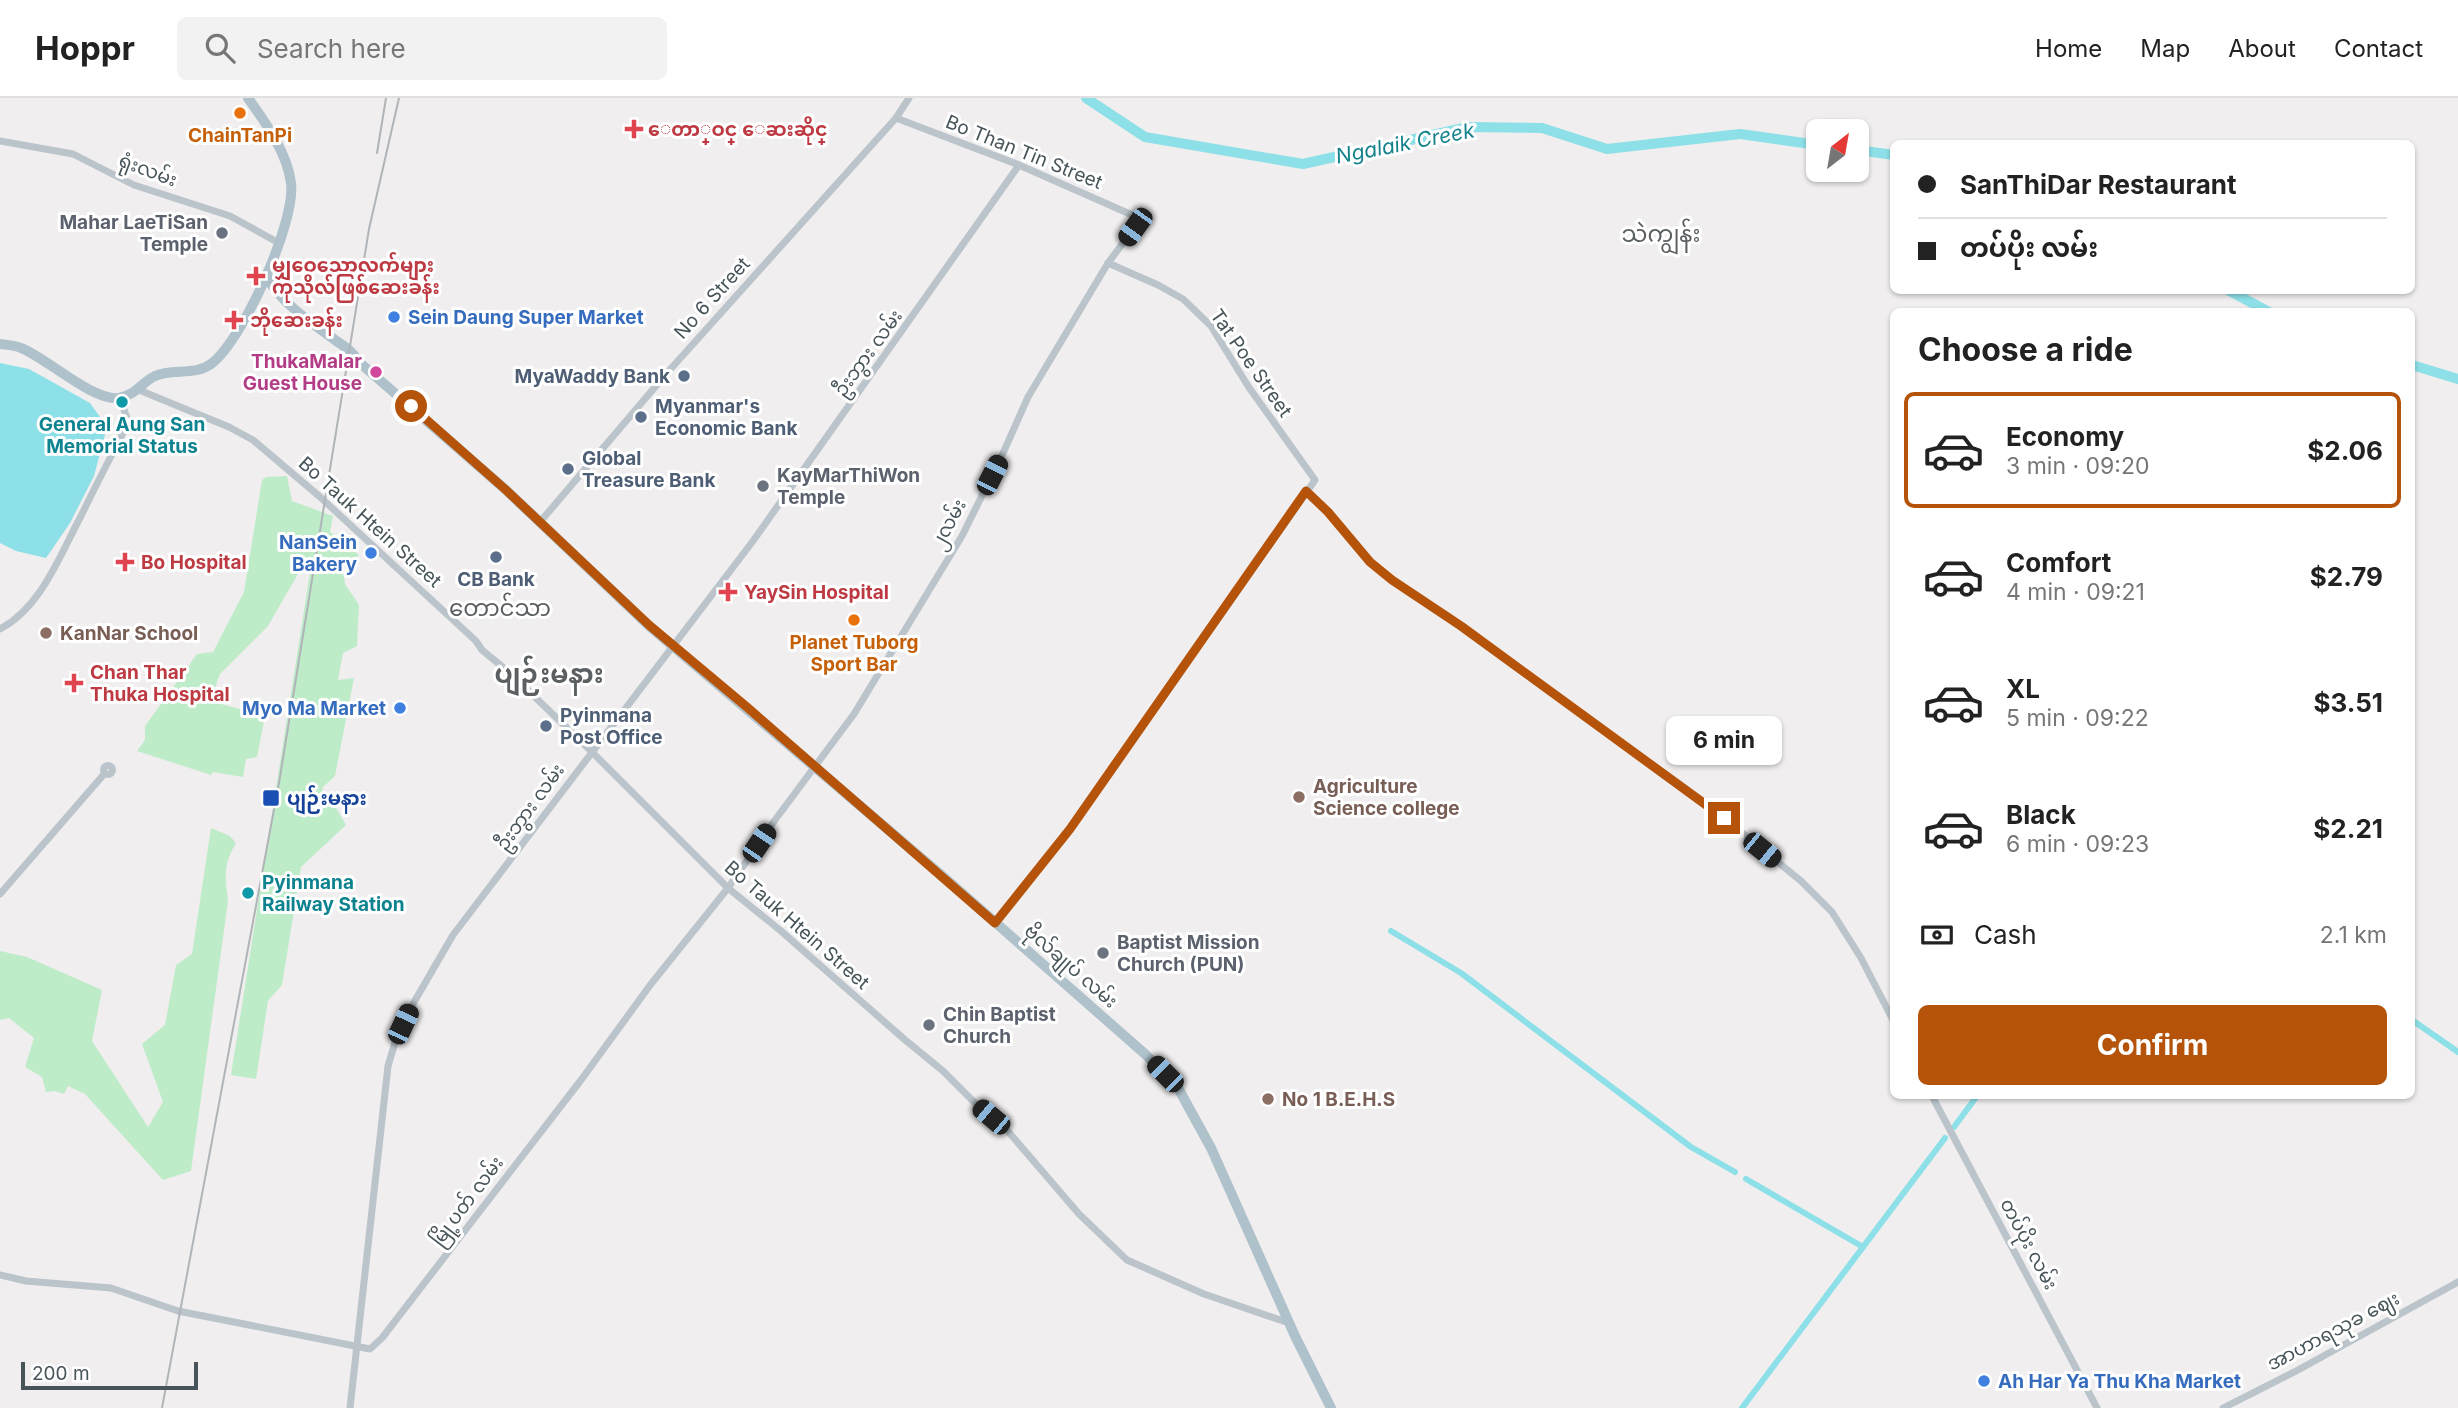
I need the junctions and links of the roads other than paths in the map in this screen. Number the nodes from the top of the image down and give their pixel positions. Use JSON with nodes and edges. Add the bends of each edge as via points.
{"nodes":[{"id":1,"x":248,"y":98,"type":"edge"},
{"id":2,"x":909,"y":98,"type":"edge"},
{"id":3,"x":896,"y":118,"type":"junction"},
{"id":4,"x":0,"y":141,"type":"edge"},
{"id":5,"x":1019,"y":165,"type":"junction"},
{"id":6,"x":1139,"y":218,"type":"joint"},
{"id":7,"x":279,"y":243,"type":"junction"},
{"id":8,"x":1108,"y":263,"type":"junction"},
{"id":9,"x":266,"y":276,"type":"junction"},
{"id":10,"x":0,"y":344,"type":"edge"},
{"id":11,"x":139,"y":390,"type":"junction"},
{"id":12,"x":120,"y":398,"type":"junction"},
{"id":13,"x":1306,"y":491,"type":"junction"},
{"id":14,"x":540,"y":522,"type":"junction"},
{"id":15,"x":0,"y":629,"type":"edge"},
{"id":16,"x":674,"y":646,"type":"junction"},
{"id":17,"x":591,"y":751,"type":"junction"},
{"id":18,"x":816,"y":767,"type":"junction"},
{"id":19,"x":105,"y":773,"type":"dead end"},
{"id":20,"x":728,"y":888,"type":"junction"},
{"id":21,"x":0,"y":894,"type":"edge"},
{"id":22,"x":995,"y":923,"type":"junction"},
{"id":23,"x":1890,"y":1014,"type":"edge"},
{"id":24,"x":1934,"y":1099,"type":"edge"},
{"id":25,"x":0,"y":1275,"type":"edge"},
{"id":26,"x":2458,"y":1282,"type":"edge"},
{"id":27,"x":1289,"y":1323,"type":"junction"},
{"id":28,"x":357,"y":1345,"type":"junction"},
{"id":29,"x":350,"y":1408,"type":"edge"},
{"id":30,"x":1331,"y":1408,"type":"edge"},
{"id":31,"x":2097,"y":1408,"type":"edge"},
{"id":32,"x":2223,"y":1408,"type":"edge"}],
"edges":[{"from":1,"to":7,"type":"main road","via":[[269,128],[291,179]]},
{"from":2,"to":3,"type":"street","name":"No 6 Street"},
{"from":3,"to":5,"type":"street","name":"Bo Than Tin Street"},
{"from":3,"to":14,"type":"street","name":"No 6 Street"},
{"from":4,"to":7,"type":"street","name":"ရုံးလမ်း","via":[[73,154],[134,185],[230,216]]},
{"from":5,"to":6,"type":"street","name":"Bo Than Tin Street"},
{"from":5,"to":16,"type":"street","name":"ဦးဘွား လမ်း","via":[[806,468]]},
{"from":6,"to":8,"type":"street","name":"၂လမ်း"},
{"from":7,"to":9,"type":"main road"},
{"from":8,"to":13,"type":"street","name":"Tat Poe Street","via":[[1183,299],[1211,326],[1315,480]]},
{"from":8,"to":18,"type":"street","name":"၂လမ်း","via":[[1028,397],[962,536],[854,714]]},
{"from":9,"to":11,"type":"main road","via":[[233,338],[213,363],[156,376]]},
{"from":9,"to":14,"type":"main road","name":"ဗိုလ်ချုပ် လမ်း","via":[[275,292],[346,346]]},
{"from":10,"to":12,"type":"main road","via":[[20,347],[100,394]]},
{"from":11,"to":12,"type":"main road"},
{"from":11,"to":17,"type":"street","name":"Bo Tauk Htein Street","via":[[253,440],[387,558]]},
{"from":12,"to":15,"type":"street","via":[[127,418],[125,429],[72,533],[36,596]]},
{"from":13,"to":22,"type":"street","via":[[1070,829]]},
{"from":13,"to":23,"type":"street","via":[[1384,574],[1724,818],[1819,897],[1861,958]]},
{"from":14,"to":16,"type":"main road","name":"ဗိုလ်ချုပ် လမ်း"},
{"from":16,"to":17,"type":"street","name":"ဦးဘွား လမ်း"},
{"from":16,"to":18,"type":"main road","name":"ဗိုလ်ချုပ် လမ်း"},
{"from":17,"to":20,"type":"street","name":"Bo Tauk Htein Street"},
{"from":17,"to":28,"type":"street","name":"ဦးဘွား လမ်း","via":[[453,936],[396,1039],[388,1066]]},
{"from":18,"to":20,"type":"street","name":"မြို့ပတ် လမ်း"},
{"from":18,"to":22,"type":"main road","name":"ဗိုလ်ချုပ် လမ်း"},
{"from":19,"to":21,"type":"street"},
{"from":20,"to":27,"type":"street","name":"Bo Tauk Htein Street","via":[[1006,1129],[1079,1214],[1127,1261]]},
{"from":20,"to":28,"type":"street","name":"မြို့ပတ် လမ်း","via":[[382,1338],[370,1349]]},
{"from":22,"to":27,"type":"main road","name":"ဗိုလ်ချုပ် လမ်း","via":[[1177,1086],[1211,1148]]},
{"from":24,"to":31,"type":"street","name":"တပ်ပိုး လမ်း"},
{"from":25,"to":28,"type":"street","via":[[111,1287],[178,1311]]},
{"from":26,"to":32,"type":"street","name":"အာဟာရသုခ ဈေး"},
{"from":27,"to":30,"type":"main road","name":"ဗိုလ်ချုပ် လမ်း"},
{"from":28,"to":29,"type":"street","name":"ဦးဘွား လမ်း"}]}
